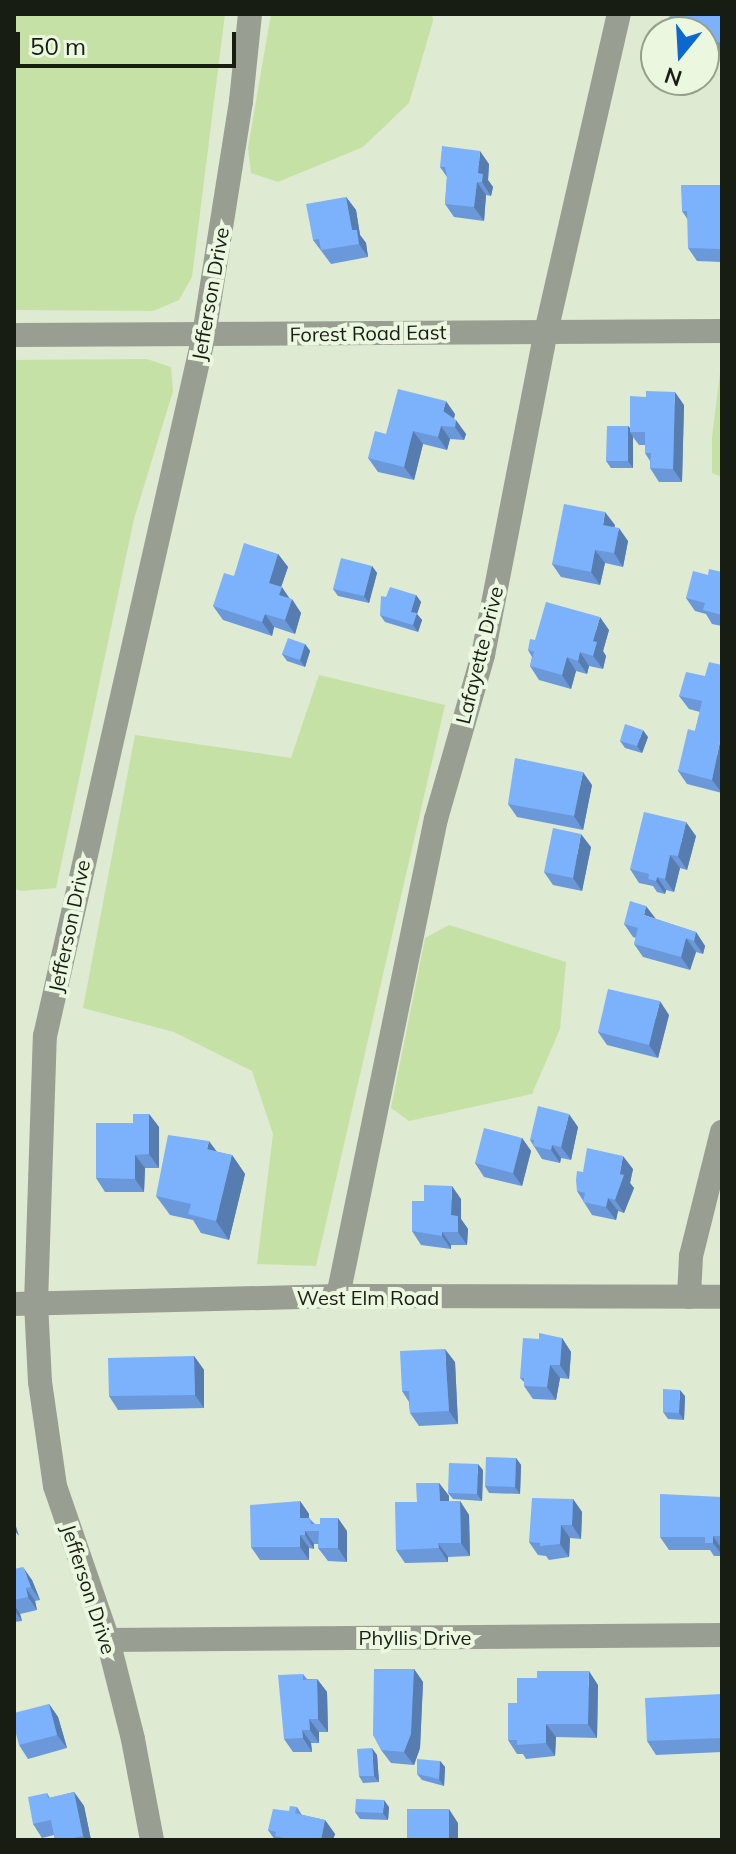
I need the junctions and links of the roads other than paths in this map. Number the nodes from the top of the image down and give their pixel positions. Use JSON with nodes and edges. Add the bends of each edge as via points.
{"nodes":[{"id":1,"x":250,"y":14,"type":"edge"},
{"id":2,"x":619,"y":14,"type":"edge"},
{"id":3,"x":722,"y":331,"type":"edge"},
{"id":4,"x":546,"y":332,"type":"junction"},
{"id":5,"x":14,"y":335,"type":"edge"},
{"id":6,"x":204,"y":335,"type":"junction"},
{"id":7,"x":722,"y":1132,"type":"edge"},
{"id":8,"x":338,"y":1296,"type":"junction"},
{"id":9,"x":689,"y":1297,"type":"junction"},
{"id":10,"x":722,"y":1297,"type":"edge"},
{"id":11,"x":25,"y":1304,"type":"edge"},
{"id":12,"x":722,"y":1635,"type":"edge"},
{"id":13,"x":108,"y":1640,"type":"junction"},
{"id":14,"x":152,"y":1840,"type":"edge"}],
"edges":[{"from":1,"to":6,"type":"street","name":"Jefferson Drive"},
{"from":2,"to":4,"type":"street","name":"Lafayette Drive"},
{"from":3,"to":4,"type":"street","name":"Forest Road East"},
{"from":4,"to":6,"type":"street","name":"Forest Road East"},
{"from":4,"to":8,"type":"street","name":"Lafayette Drive","via":[[483,655],[436,819]]},
{"from":5,"to":6,"type":"street","name":"Forest Road East"},
{"from":6,"to":11,"type":"street","name":"Jefferson Drive","via":[[45,1036]]},
{"from":7,"to":9,"type":"street","via":[[691,1256]]},
{"from":8,"to":9,"type":"street","name":"West Elm Road"},
{"from":8,"to":11,"type":"street","name":"West Elm Road"},
{"from":9,"to":10,"type":"street","name":"West Elm Road"},
{"from":11,"to":13,"type":"street","name":"Jefferson Drive","via":[[55,1486]]},
{"from":12,"to":13,"type":"street","name":"Phyllis Drive"},
{"from":13,"to":14,"type":"street","name":"Jefferson Drive"}]}
